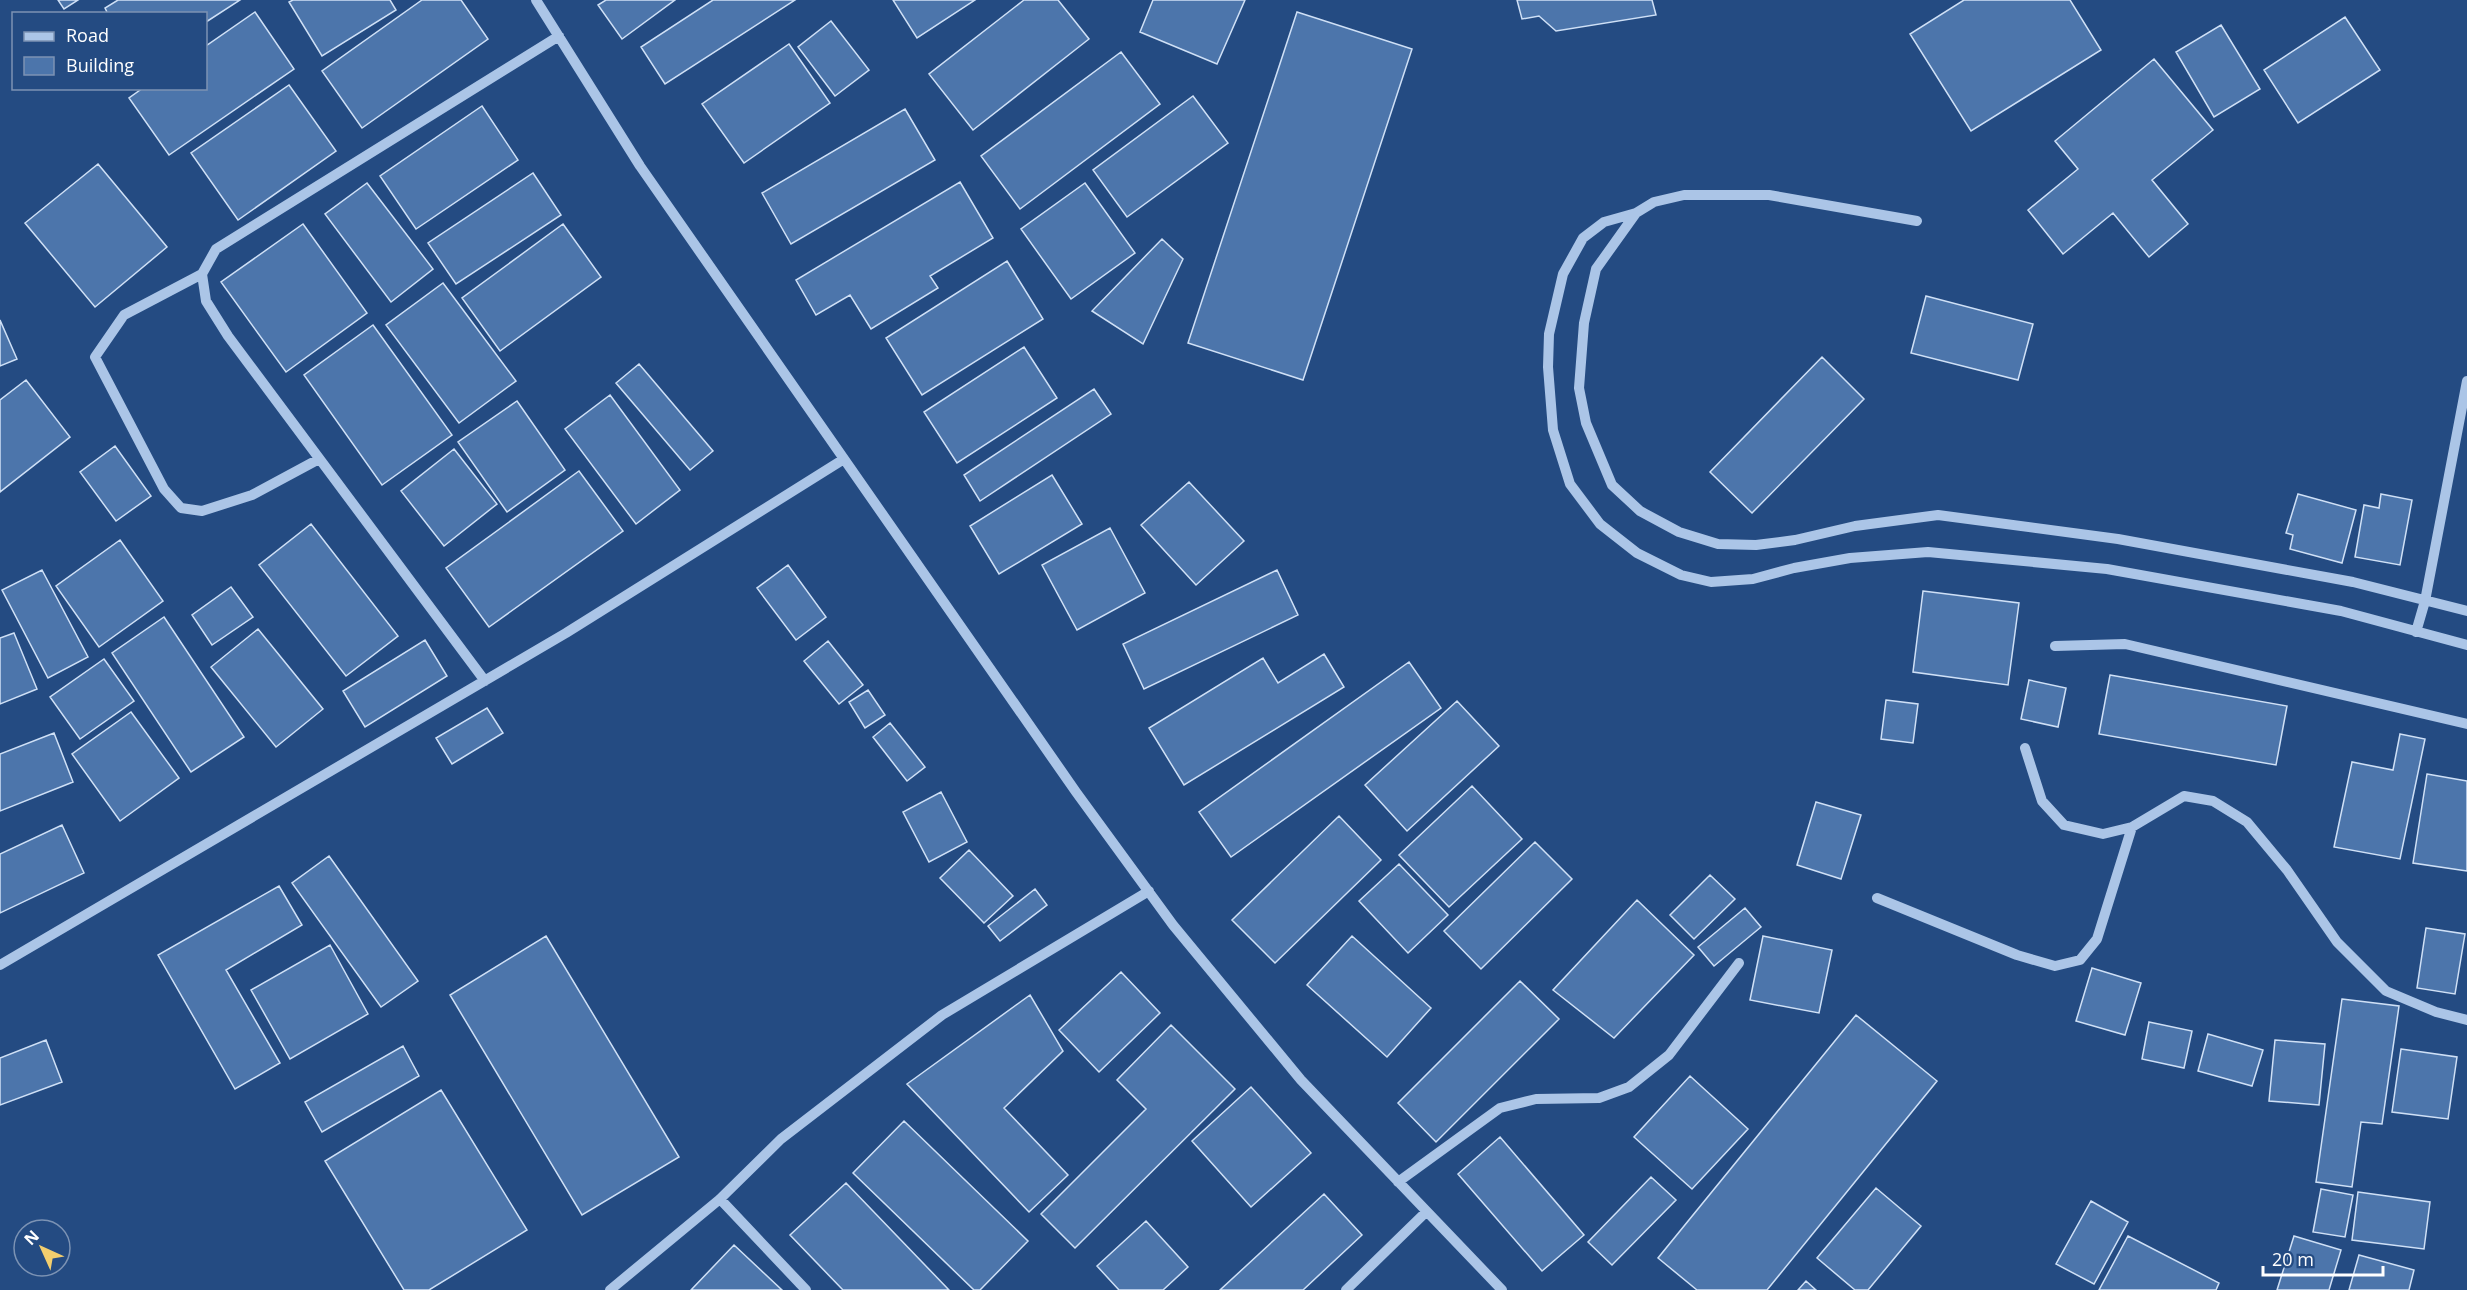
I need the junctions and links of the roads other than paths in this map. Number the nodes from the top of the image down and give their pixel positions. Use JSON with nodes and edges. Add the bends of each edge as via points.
{"nodes":[{"id":1,"x":536,"y":0,"type":"edge"},
{"id":2,"x":559,"y":36,"type":"junction"},
{"id":3,"x":1636,"y":213,"type":"junction"},
{"id":4,"x":1917,"y":221,"type":"dead end"},
{"id":5,"x":202,"y":274,"type":"junction"},
{"id":6,"x":2467,"y":381,"type":"edge"},
{"id":7,"x":319,"y":459,"type":"junction"},
{"id":8,"x":844,"y":459,"type":"junction"},
{"id":9,"x":2425,"y":601,"type":"junction"},
{"id":10,"x":2467,"y":611,"type":"edge"},
{"id":11,"x":2416,"y":632,"type":"junction"},
{"id":12,"x":2467,"y":645,"type":"edge"},
{"id":13,"x":2055,"y":646,"type":"dead end"},
{"id":14,"x":485,"y":681,"type":"junction"},
{"id":15,"x":2467,"y":724,"type":"edge"},
{"id":16,"x":2025,"y":748,"type":"dead end"},
{"id":17,"x":2132,"y":826,"type":"junction"},
{"id":18,"x":1149,"y":891,"type":"junction"},
{"id":19,"x":1877,"y":898,"type":"dead end"},
{"id":20,"x":1739,"y":963,"type":"dead end"},
{"id":21,"x":0,"y":965,"type":"edge"},
{"id":22,"x":2467,"y":1020,"type":"edge"},
{"id":23,"x":1398,"y":1182,"type":"junction"},
{"id":24,"x":720,"y":1198,"type":"junction"},
{"id":25,"x":1426,"y":1212,"type":"junction"},
{"id":26,"x":610,"y":1290,"type":"edge"},
{"id":27,"x":806,"y":1290,"type":"edge"},
{"id":28,"x":1346,"y":1290,"type":"edge"},
{"id":29,"x":1502,"y":1290,"type":"edge"}],
"edges":[{"from":1,"to":2,"type":"street"},
{"from":2,"to":5,"type":"street","via":[[216,249]]},
{"from":2,"to":8,"type":"street","via":[[640,166]]},
{"from":3,"to":4,"type":"street","via":[[1654,201],[1684,195],[1769,195]]},
{"from":3,"to":9,"type":"street","via":[[1596,269],[1584,323],[1579,388],[1586,423],[1612,485],[1640,511],[1679,532],[1718,544],[1756,545],[1938,515],[2118,539],[2353,582]]},
{"from":3,"to":11,"type":"street","via":[[1605,222],[1582,238],[1563,274],[1550,334],[1548,367],[1553,430],[1570,484],[1600,524],[1637,553],[1681,575],[1711,582],[1753,579],[1850,558],[1928,552],[2107,569],[2341,611]]},
{"from":5,"to":7,"type":"street","via":[[206,302]]},
{"from":5,"to":7,"type":"street","via":[[124,315],[95,357],[164,489],[182,508],[202,511],[252,495]]},
{"from":6,"to":9,"type":"street"},
{"from":7,"to":14,"type":"street"},
{"from":8,"to":14,"type":"street"},
{"from":8,"to":18,"type":"street"},
{"from":9,"to":10,"type":"street"},
{"from":9,"to":11,"type":"street"},
{"from":11,"to":12,"type":"street"},
{"from":13,"to":15,"type":"street","via":[[2126,644]]},
{"from":14,"to":21,"type":"street"},
{"from":16,"to":17,"type":"street","via":[[2042,801],[2064,825],[2103,834]]},
{"from":17,"to":19,"type":"street","via":[[2097,939],[2080,960],[2055,966],[2017,955]]},
{"from":17,"to":22,"type":"street","via":[[2184,796],[2213,801],[2247,822],[2287,870],[2337,942],[2386,990],[2436,1012]]},
{"from":18,"to":23,"type":"street","via":[[1301,1080]]},
{"from":18,"to":24,"type":"street","via":[[942,1015],[781,1139]]},
{"from":20,"to":23,"type":"street","via":[[1669,1055],[1629,1087],[1599,1098],[1536,1099],[1500,1108]]},
{"from":23,"to":25,"type":"street"},
{"from":24,"to":26,"type":"street"},
{"from":24,"to":27,"type":"street"},
{"from":25,"to":28,"type":"street"},
{"from":25,"to":29,"type":"street"}]}
